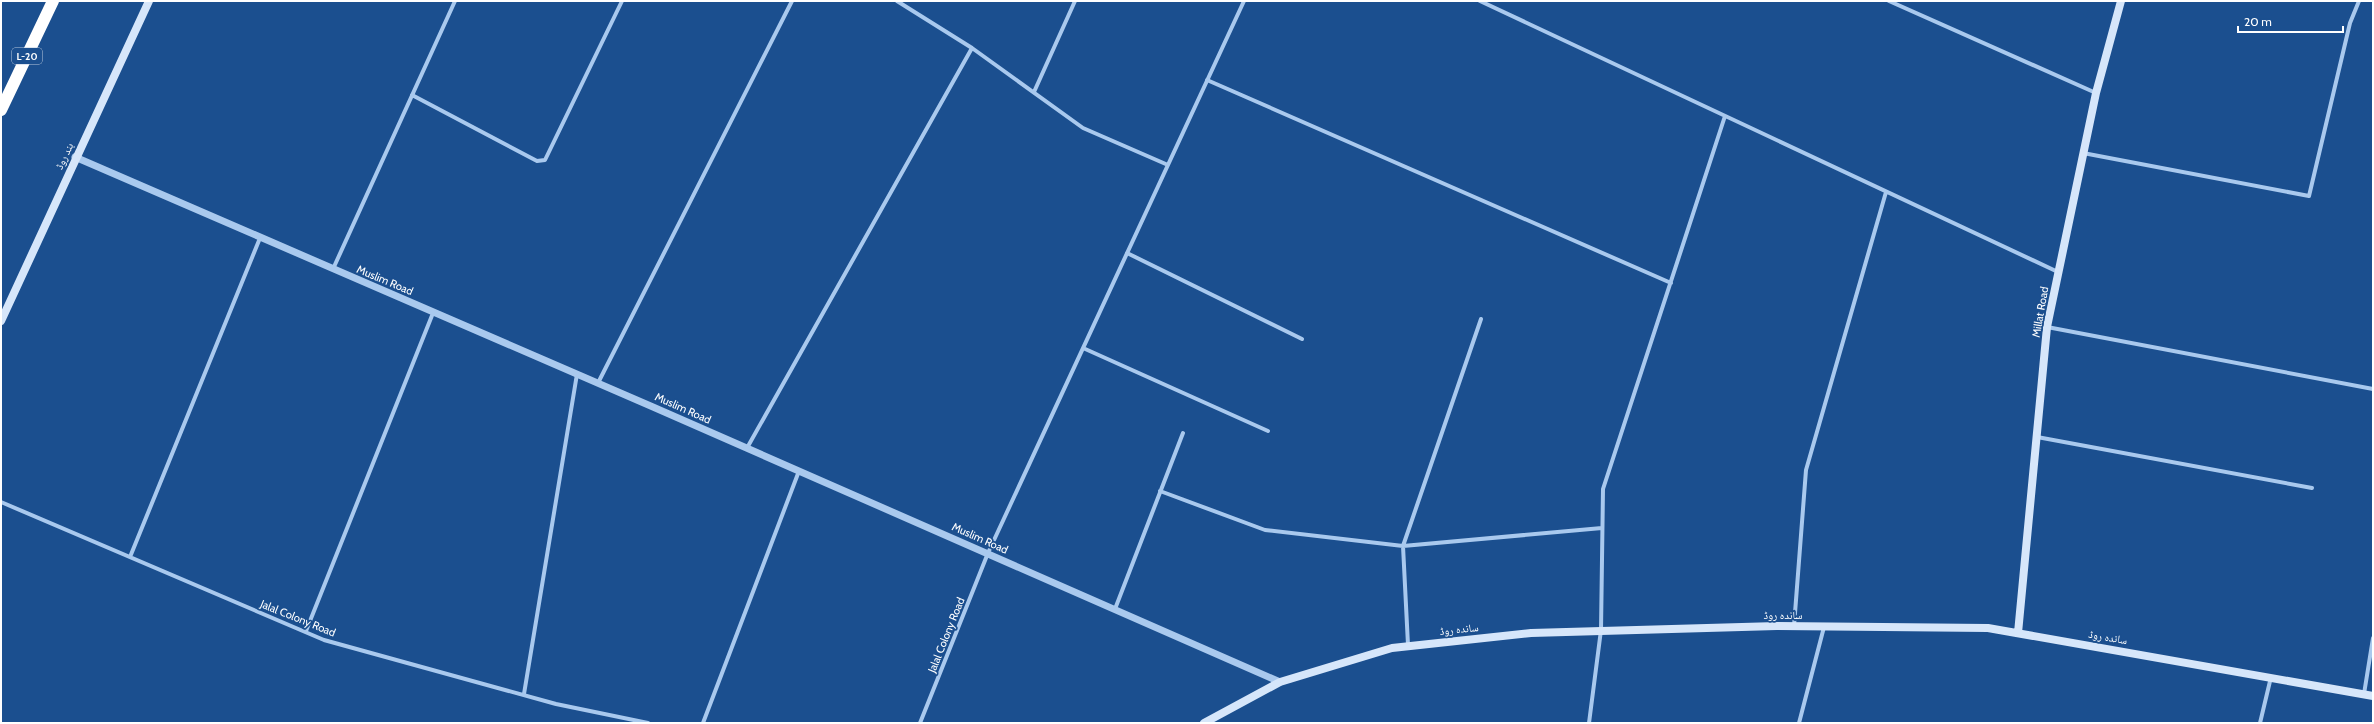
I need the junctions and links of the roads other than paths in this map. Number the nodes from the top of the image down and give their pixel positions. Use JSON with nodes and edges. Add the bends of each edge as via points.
{"nodes":[{"id":1,"x":53,"y":1,"type":"edge"},
{"id":2,"x":149,"y":1,"type":"edge"},
{"id":3,"x":454,"y":1,"type":"edge"},
{"id":4,"x":622,"y":1,"type":"edge"},
{"id":5,"x":792,"y":1,"type":"edge"},
{"id":6,"x":897,"y":1,"type":"edge"},
{"id":7,"x":1075,"y":1,"type":"edge"},
{"id":8,"x":1244,"y":1,"type":"edge"},
{"id":9,"x":1480,"y":1,"type":"edge"},
{"id":10,"x":1889,"y":1,"type":"edge"},
{"id":11,"x":2121,"y":1,"type":"edge"},
{"id":12,"x":2359,"y":1,"type":"edge"},
{"id":13,"x":972,"y":48,"type":"junction"},
{"id":14,"x":1207,"y":80,"type":"junction"},
{"id":15,"x":1034,"y":92,"type":"junction"},
{"id":16,"x":2096,"y":93,"type":"junction"},
{"id":17,"x":412,"y":95,"type":"junction"},
{"id":18,"x":1,"y":110,"type":"edge"},
{"id":19,"x":1725,"y":116,"type":"junction"},
{"id":20,"x":2083,"y":153,"type":"junction"},
{"id":21,"x":75,"y":157,"type":"junction"},
{"id":22,"x":1168,"y":165,"type":"junction"},
{"id":23,"x":1886,"y":192,"type":"junction"},
{"id":24,"x":260,"y":238,"type":"junction"},
{"id":25,"x":1127,"y":253,"type":"junction"},
{"id":26,"x":332,"y":269,"type":"junction"},
{"id":27,"x":2058,"y":272,"type":"junction"},
{"id":28,"x":1671,"y":283,"type":"junction"},
{"id":29,"x":433,"y":313,"type":"junction"},
{"id":30,"x":1481,"y":319,"type":"dead end"},
{"id":31,"x":1,"y":320,"type":"edge"},
{"id":32,"x":2047,"y":327,"type":"junction"},
{"id":33,"x":1302,"y":339,"type":"dead end"},
{"id":34,"x":1083,"y":348,"type":"junction"},
{"id":35,"x":577,"y":374,"type":"junction"},
{"id":36,"x":598,"y":383,"type":"junction"},
{"id":37,"x":2373,"y":390,"type":"edge"},
{"id":38,"x":1268,"y":431,"type":"dead end"},
{"id":39,"x":1183,"y":433,"type":"dead end"},
{"id":40,"x":2037,"y":437,"type":"junction"},
{"id":41,"x":747,"y":448,"type":"junction"},
{"id":42,"x":799,"y":471,"type":"junction"},
{"id":43,"x":2312,"y":488,"type":"dead end"},
{"id":44,"x":1160,"y":491,"type":"junction"},
{"id":45,"x":1,"y":502,"type":"edge"},
{"id":46,"x":1602,"y":528,"type":"junction"},
{"id":47,"x":1403,"y":546,"type":"junction"},
{"id":48,"x":988,"y":554,"type":"junction"},
{"id":49,"x":130,"y":557,"type":"junction"},
{"id":50,"x":1115,"y":609,"type":"junction"},
{"id":51,"x":1794,"y":626,"type":"junction"},
{"id":52,"x":1824,"y":626,"type":"junction"},
{"id":53,"x":1601,"y":630,"type":"junction"},
{"id":54,"x":306,"y":631,"type":"junction"},
{"id":55,"x":2018,"y":633,"type":"junction"},
{"id":56,"x":2373,"y":638,"type":"edge"},
{"id":57,"x":1408,"y":645,"type":"junction"},
{"id":58,"x":2271,"y":677,"type":"junction"},
{"id":59,"x":1280,"y":682,"type":"junction"},
{"id":60,"x":524,"y":694,"type":"junction"},
{"id":61,"x":2364,"y":694,"type":"junction"},
{"id":62,"x":2373,"y":696,"type":"edge"},
{"id":63,"x":648,"y":723,"type":"edge"},
{"id":64,"x":703,"y":723,"type":"edge"},
{"id":65,"x":920,"y":723,"type":"edge"},
{"id":66,"x":1204,"y":723,"type":"edge"},
{"id":67,"x":1589,"y":723,"type":"edge"},
{"id":68,"x":1799,"y":723,"type":"edge"},
{"id":69,"x":2260,"y":723,"type":"edge"}],
"edges":[{"from":1,"to":18,"type":"highway","number":"L-20"},
{"from":2,"to":21,"type":"main road","name":"بند روڈ"},
{"from":3,"to":17,"type":"street"},
{"from":4,"to":17,"type":"street","via":[[545,160],[537,161]]},
{"from":5,"to":36,"type":"street"},
{"from":6,"to":13,"type":"street"},
{"from":7,"to":15,"type":"street"},
{"from":8,"to":14,"type":"street","name":"Jalal Colony Road"},
{"from":9,"to":19,"type":"street"},
{"from":10,"to":16,"type":"street"},
{"from":11,"to":16,"type":"main road","name":"Millat Road"},
{"from":12,"to":20,"type":"street","via":[[2350,23],[2309,196]]},
{"from":13,"to":15,"type":"street"},
{"from":13,"to":41,"type":"street"},
{"from":14,"to":22,"type":"street","name":"Jalal Colony Road"},
{"from":14,"to":28,"type":"street"},
{"from":15,"to":22,"type":"street","via":[[1083,128]]},
{"from":16,"to":20,"type":"main road","name":"Millat Road"},
{"from":17,"to":26,"type":"street"},
{"from":19,"to":23,"type":"street"},
{"from":19,"to":28,"type":"street"},
{"from":20,"to":27,"type":"main road","name":"Millat Road"},
{"from":21,"to":24,"type":"street","name":"Muslim Road"},
{"from":21,"to":31,"type":"main road","name":"بند روڈ"},
{"from":22,"to":25,"type":"street","name":"Jalal Colony Road"},
{"from":23,"to":27,"type":"street"},
{"from":23,"to":51,"type":"street","via":[[1806,470]]},
{"from":24,"to":26,"type":"street","name":"Muslim Road"},
{"from":24,"to":49,"type":"street"},
{"from":25,"to":33,"type":"street"},
{"from":25,"to":34,"type":"street","name":"Jalal Colony Road"},
{"from":26,"to":29,"type":"street","name":"Muslim Road"},
{"from":27,"to":32,"type":"main road","name":"Millat Road"},
{"from":28,"to":46,"type":"street","via":[[1603,490]]},
{"from":29,"to":35,"type":"street","name":"Muslim Road"},
{"from":29,"to":54,"type":"street"},
{"from":30,"to":47,"type":"street"},
{"from":32,"to":37,"type":"street"},
{"from":32,"to":40,"type":"main road","name":"Millat Road"},
{"from":34,"to":38,"type":"street"},
{"from":34,"to":48,"type":"street","name":"Jalal Colony Road"},
{"from":35,"to":36,"type":"street","name":"Muslim Road"},
{"from":35,"to":60,"type":"street"},
{"from":36,"to":41,"type":"street","name":"Muslim Road"},
{"from":39,"to":44,"type":"street"},
{"from":40,"to":43,"type":"street"},
{"from":40,"to":55,"type":"main road","name":"Millat Road"},
{"from":41,"to":42,"type":"street","name":"Muslim Road"},
{"from":42,"to":48,"type":"street","name":"Muslim Road"},
{"from":42,"to":64,"type":"street"},
{"from":44,"to":47,"type":"street","via":[[1265,530]]},
{"from":44,"to":50,"type":"street"},
{"from":45,"to":49,"type":"street","name":"Jalal Colony Road"},
{"from":46,"to":47,"type":"street"},
{"from":46,"to":53,"type":"street"},
{"from":47,"to":57,"type":"street"},
{"from":48,"to":50,"type":"street","name":"Muslim Road"},
{"from":48,"to":65,"type":"street","name":"Jalal Colony Road"},
{"from":49,"to":54,"type":"street","name":"Jalal Colony Road"},
{"from":50,"to":59,"type":"street","name":"Muslim Road"},
{"from":51,"to":52,"type":"main road","name":"ساندہ روڈ"},
{"from":51,"to":53,"type":"main road","name":"ساندہ روڈ"},
{"from":52,"to":55,"type":"main road","name":"ساندہ روڈ","via":[[1988,628]]},
{"from":52,"to":68,"type":"street"},
{"from":53,"to":57,"type":"main road","name":"ساندہ روڈ","via":[[1531,633]]},
{"from":53,"to":67,"type":"street"},
{"from":54,"to":60,"type":"street","name":"Jalal Colony Road","via":[[324,640]]},
{"from":55,"to":58,"type":"main road","name":"ساندہ روڈ"},
{"from":56,"to":61,"type":"street"},
{"from":57,"to":59,"type":"main road","name":"ساندہ روڈ"},
{"from":58,"to":61,"type":"main road","name":"ساندہ روڈ"},
{"from":58,"to":69,"type":"street"},
{"from":59,"to":66,"type":"main road","name":"ساندہ روڈ"},
{"from":60,"to":63,"type":"street","name":"Jalal Colony Road","via":[[556,704]]},
{"from":61,"to":62,"type":"main road","name":"ساندہ روڈ"}]}
